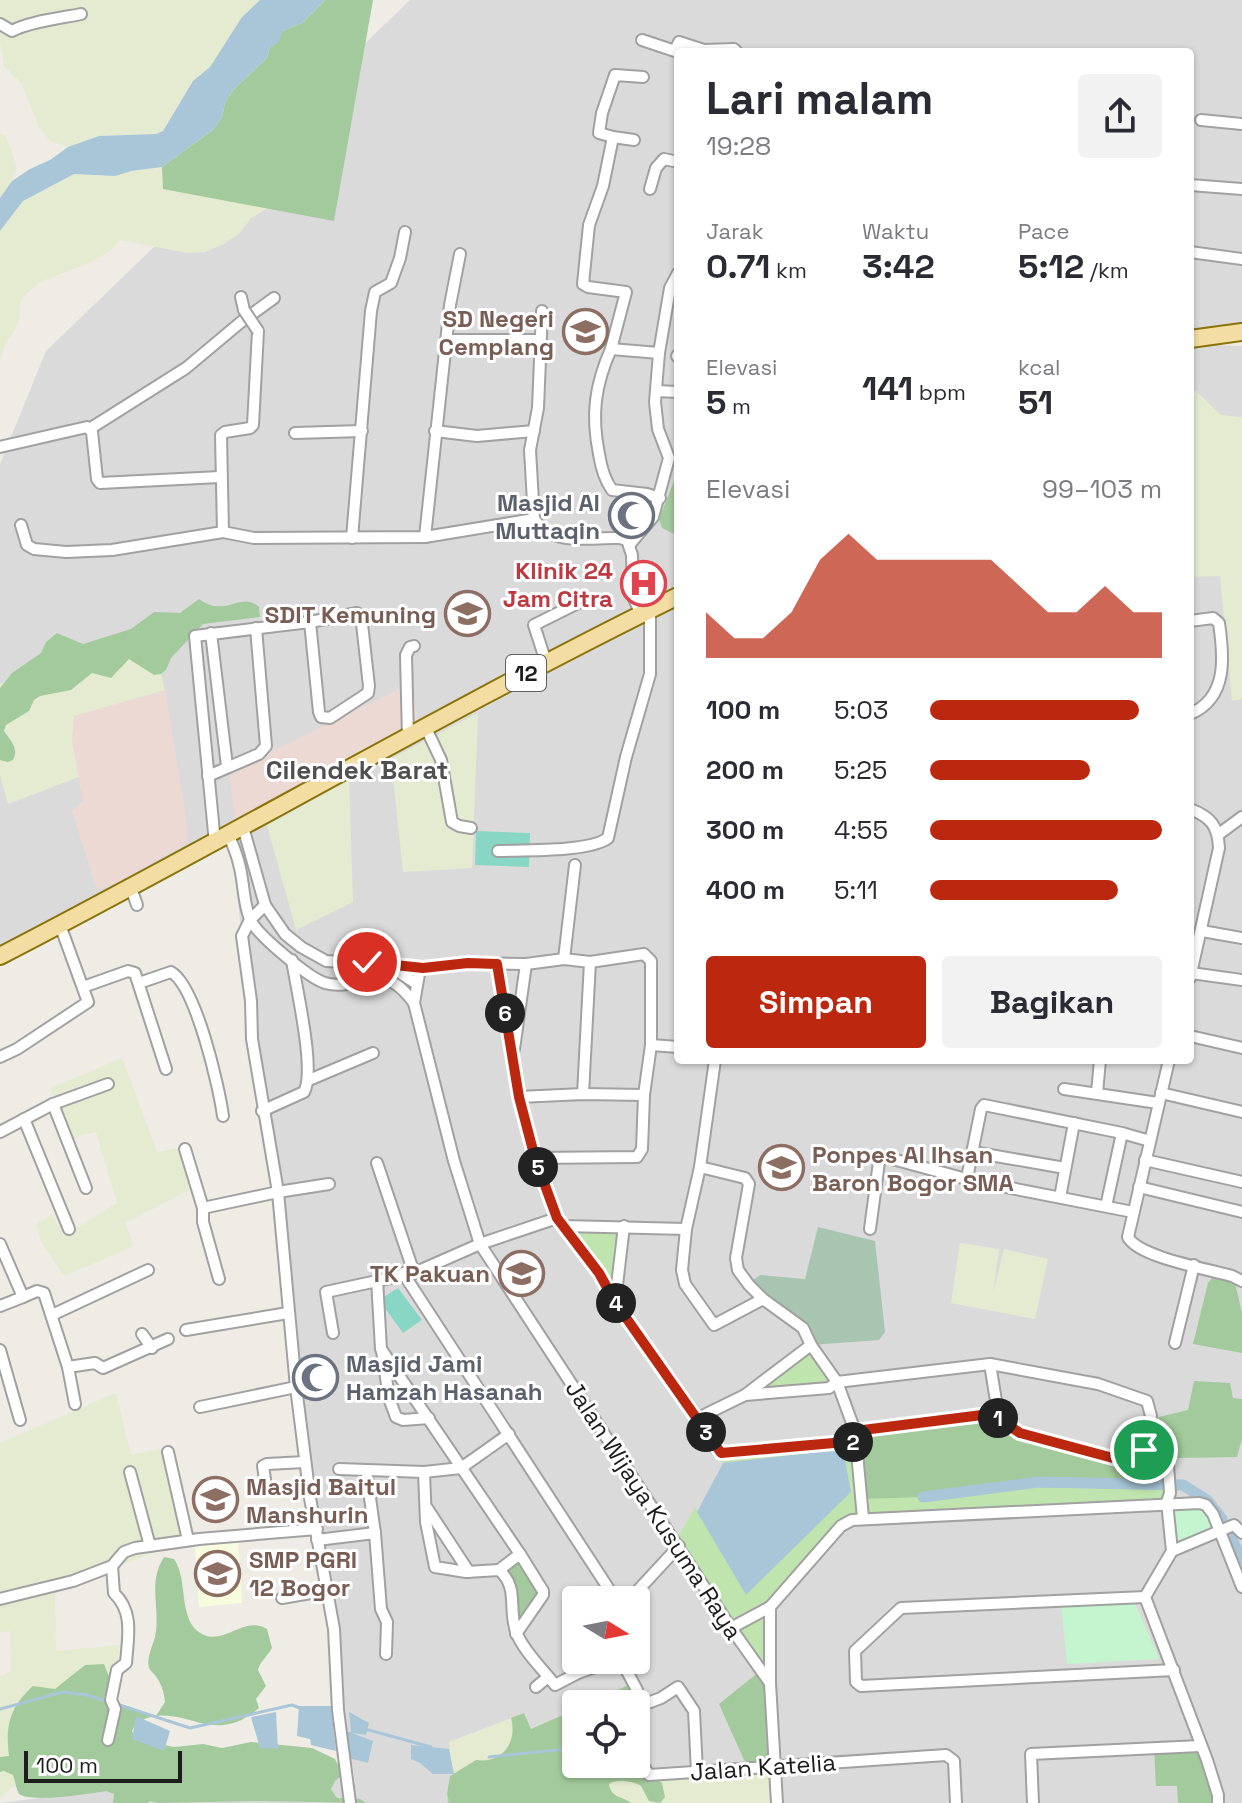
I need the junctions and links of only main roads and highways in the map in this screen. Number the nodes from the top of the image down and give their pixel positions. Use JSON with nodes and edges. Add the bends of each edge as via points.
{"nodes":[{"id":1,"x":1242,"y":332,"type":"edge"},
{"id":2,"x":1194,"y":338,"type":"edge"},
{"id":3,"x":674,"y":598,"type":"edge"},
{"id":4,"x":0,"y":956,"type":"edge"}],
"edges":[{"from":1,"to":2,"type":"main road"},
{"from":3,"to":4,"type":"main road","number":"12"}]}
